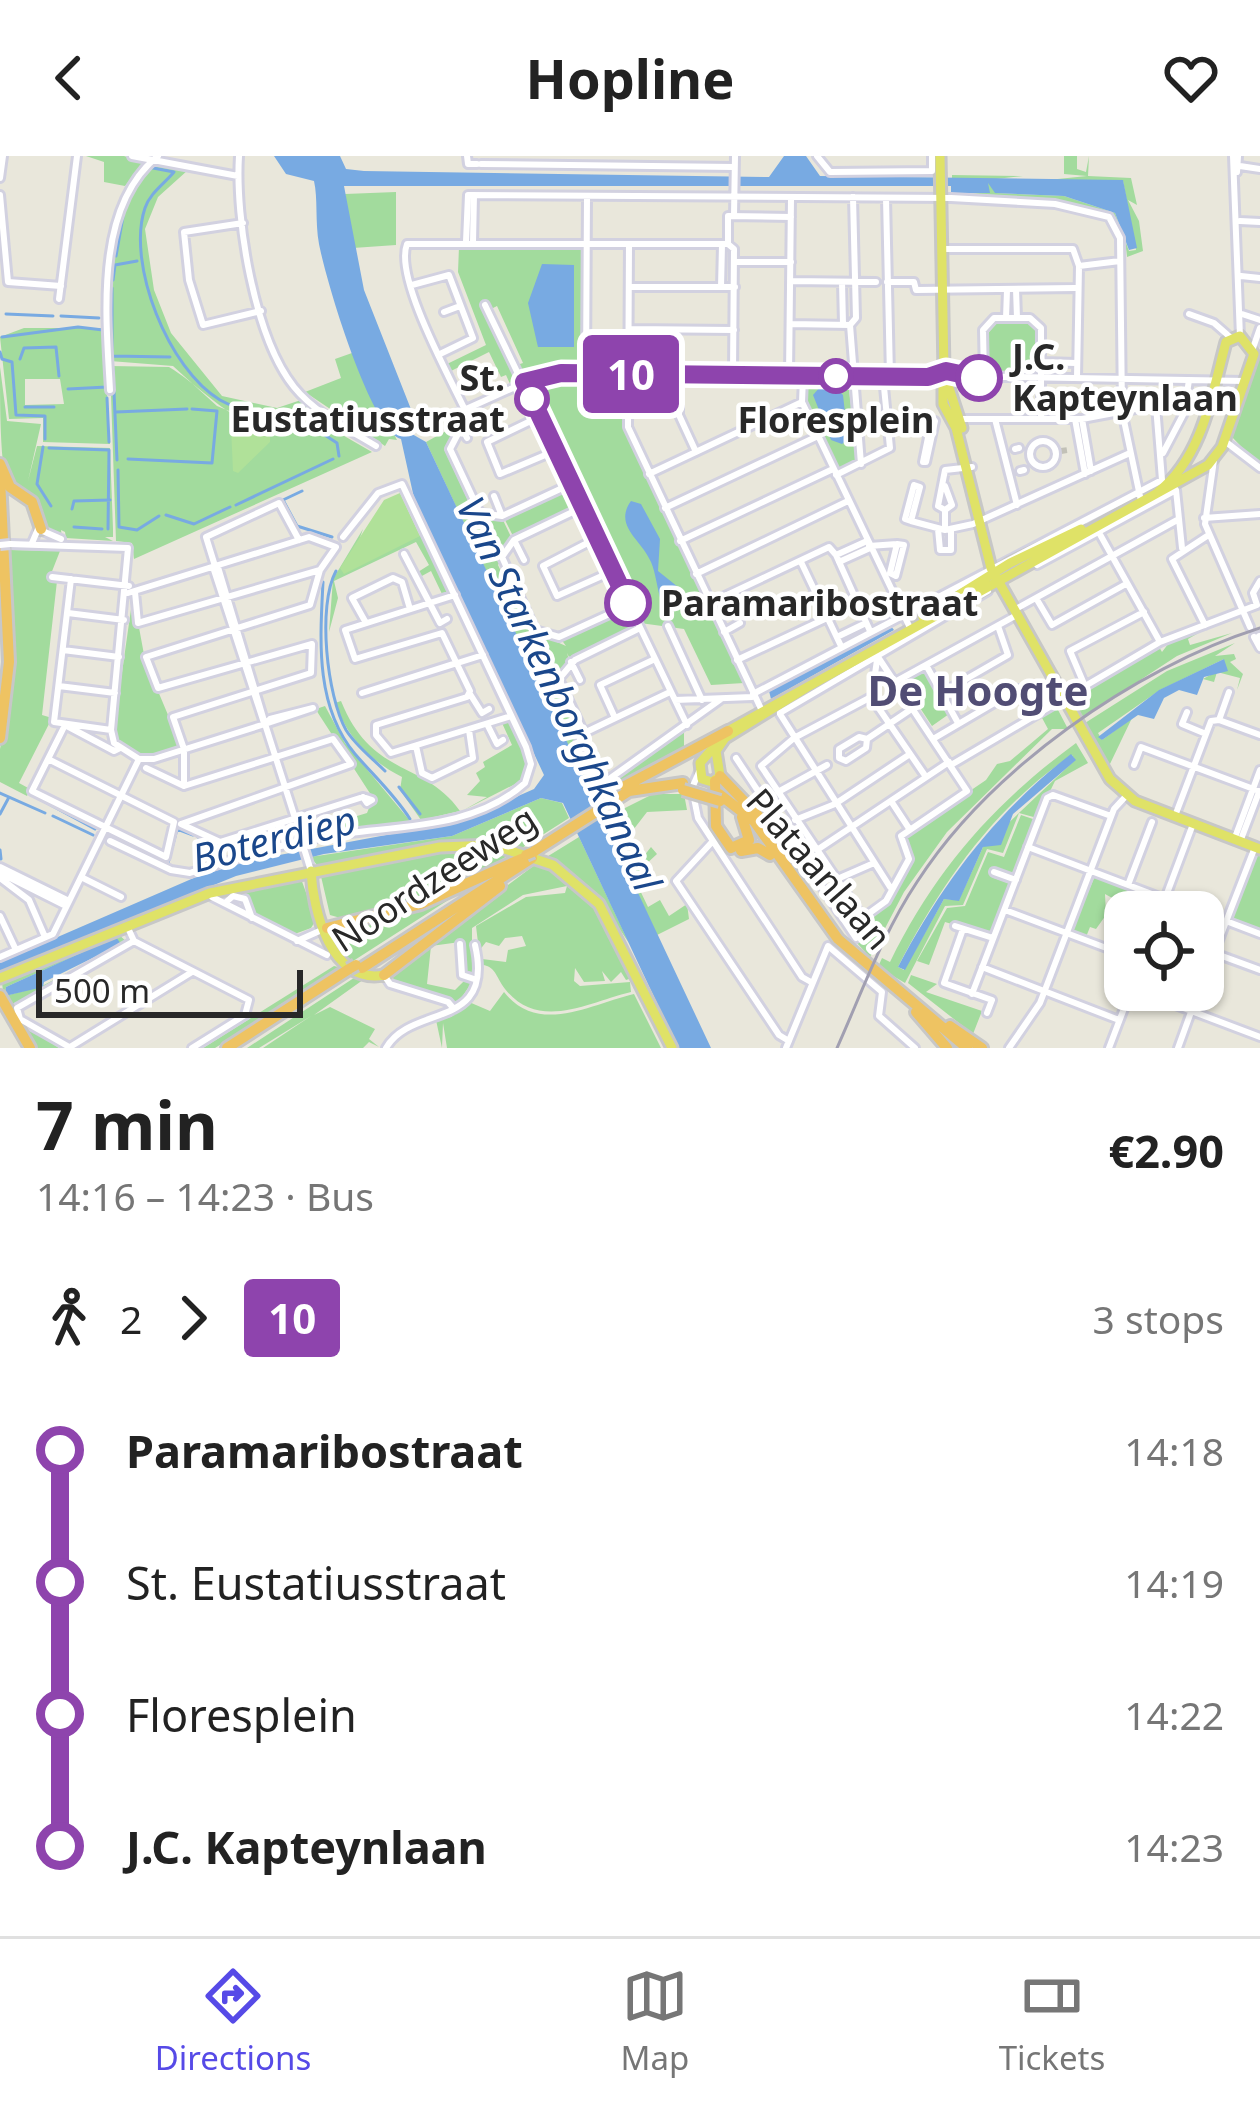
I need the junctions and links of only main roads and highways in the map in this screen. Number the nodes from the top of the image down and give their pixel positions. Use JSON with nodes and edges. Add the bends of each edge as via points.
{"nodes":[{"id":1,"x":938,"y":156,"type":"edge"},
{"id":2,"x":940,"y":183,"type":"junction"},
{"id":3,"x":944,"y":290,"type":"junction"},
{"id":4,"x":1256,"y":352,"type":"edge"},
{"id":5,"x":0,"y":464,"type":"edge"},
{"id":6,"x":0,"y":479,"type":"edge"},
{"id":7,"x":1180,"y":482,"type":"junction"},
{"id":8,"x":5,"y":541,"type":"edge"},
{"id":9,"x":0,"y":567,"type":"edge"},
{"id":10,"x":996,"y":573,"type":"junction"},
{"id":11,"x":764,"y":713,"type":"junction"},
{"id":12,"x":0,"y":716,"type":"edge"},
{"id":13,"x":728,"y":730,"type":"junction"},
{"id":14,"x":0,"y":738,"type":"edge"},
{"id":15,"x":680,"y":757,"type":"junction"},
{"id":16,"x":709,"y":771,"type":"junction"},
{"id":17,"x":686,"y":787,"type":"joint"},
{"id":18,"x":720,"y":798,"type":"junction"},
{"id":19,"x":606,"y":804,"type":"junction"},
{"id":20,"x":742,"y":817,"type":"junction"},
{"id":21,"x":1257,"y":848,"type":"edge"},
{"id":22,"x":770,"y":855,"type":"junction"},
{"id":23,"x":529,"y":857,"type":"junction"},
{"id":24,"x":311,"y":871,"type":"junction"},
{"id":25,"x":793,"y":881,"type":"junction"},
{"id":26,"x":325,"y":928,"type":"junction"},
{"id":27,"x":356,"y":968,"type":"junction"},
{"id":28,"x":384,"y":975,"type":"joint"},
{"id":29,"x":0,"y":980,"type":"edge"},
{"id":30,"x":0,"y":1000,"type":"edge"},
{"id":31,"x":918,"y":1011,"type":"junction"},
{"id":32,"x":28,"y":1048,"type":"edge"},
{"id":33,"x":227,"y":1048,"type":"edge"},
{"id":34,"x":237,"y":1048,"type":"edge"},
{"id":35,"x":672,"y":1048,"type":"edge"},
{"id":36,"x":947,"y":1048,"type":"edge"},
{"id":37,"x":963,"y":1048,"type":"edge"},
{"id":38,"x":982,"y":1048,"type":"edge"}],
"edges":[{"from":1,"to":2,"type":"main road"},
{"from":2,"to":3,"type":"main road"},
{"from":2,"to":3,"type":"main road"},
{"from":3,"to":10,"type":"main road","via":[[944,377]]},
{"from":4,"to":7,"type":"main road","via":[[1225,442]]},
{"from":4,"to":7,"type":"main road","via":[[1235,336]]},
{"from":5,"to":8,"type":"highway","via":[[10,487],[34,505],[40,536],[28,505],[17,501]]},
{"from":6,"to":8,"type":"highway"},
{"from":7,"to":10,"type":"main road","via":[[1139,495],[1095,528],[1061,536]]},
{"from":8,"to":14,"type":"highway","via":[[9,695]]},
{"from":9,"to":12,"type":"highway"},
{"from":10,"to":11,"type":"main road"},
{"from":10,"to":21,"type":"main road","via":[[1105,782],[1154,816]]},
{"from":11,"to":13,"type":"main road"},
{"from":11,"to":16,"type":"main road","via":[[725,738]]},
{"from":13,"to":15,"type":"highway"},
{"from":13,"to":16,"type":"main road"},
{"from":15,"to":16,"type":"highway"},
{"from":15,"to":19,"type":"highway"},
{"from":16,"to":20,"type":"highway","via":[[716,826],[731,848],[749,840]]},
{"from":16,"to":22,"type":"highway","via":[[723,846]]},
{"from":16,"to":25,"type":"highway","via":[[770,831]]},
{"from":17,"to":18,"type":"highway","name":"Plataanlaan","bridge":true},
{"from":17,"to":19,"type":"highway","name":"Noordzeeweg"},
{"from":18,"to":20,"type":"highway","name":"Plataanlaan"},
{"from":18,"to":25,"type":"highway","name":"Plataanlaan","via":[[754,821]]},
{"from":19,"to":23,"type":"highway","name":"Noordzeeweg"},
{"from":20,"to":22,"type":"highway","name":"Plataanlaan"},
{"from":22,"to":31,"type":"highway","name":"Plataanlaan","via":[[831,939]]},
{"from":23,"to":26,"type":"highway","via":[[432,900]]},
{"from":23,"to":27,"type":"highway","name":"Noordzeeweg"},
{"from":23,"to":28,"type":"highway"},
{"from":24,"to":26,"type":"main road"},
{"from":24,"to":29,"type":"main road","via":[[210,893]]},
{"from":24,"to":35,"type":"main road","via":[[471,844],[544,860],[576,880],[609,917]]},
{"from":25,"to":31,"type":"highway","name":"Plataanlaan","via":[[838,939]]},
{"from":26,"to":28,"type":"main road","via":[[331,954]]},
{"from":27,"to":33,"type":"highway","name":"Noordzeeweg"},
{"from":27,"to":34,"type":"highway","name":"Noordzeeweg"},
{"from":30,"to":32,"type":"highway"},
{"from":31,"to":36,"type":"highway"},
{"from":31,"to":37,"type":"highway","name":"Plataanlaan"},
{"from":31,"to":38,"type":"highway"}]}
